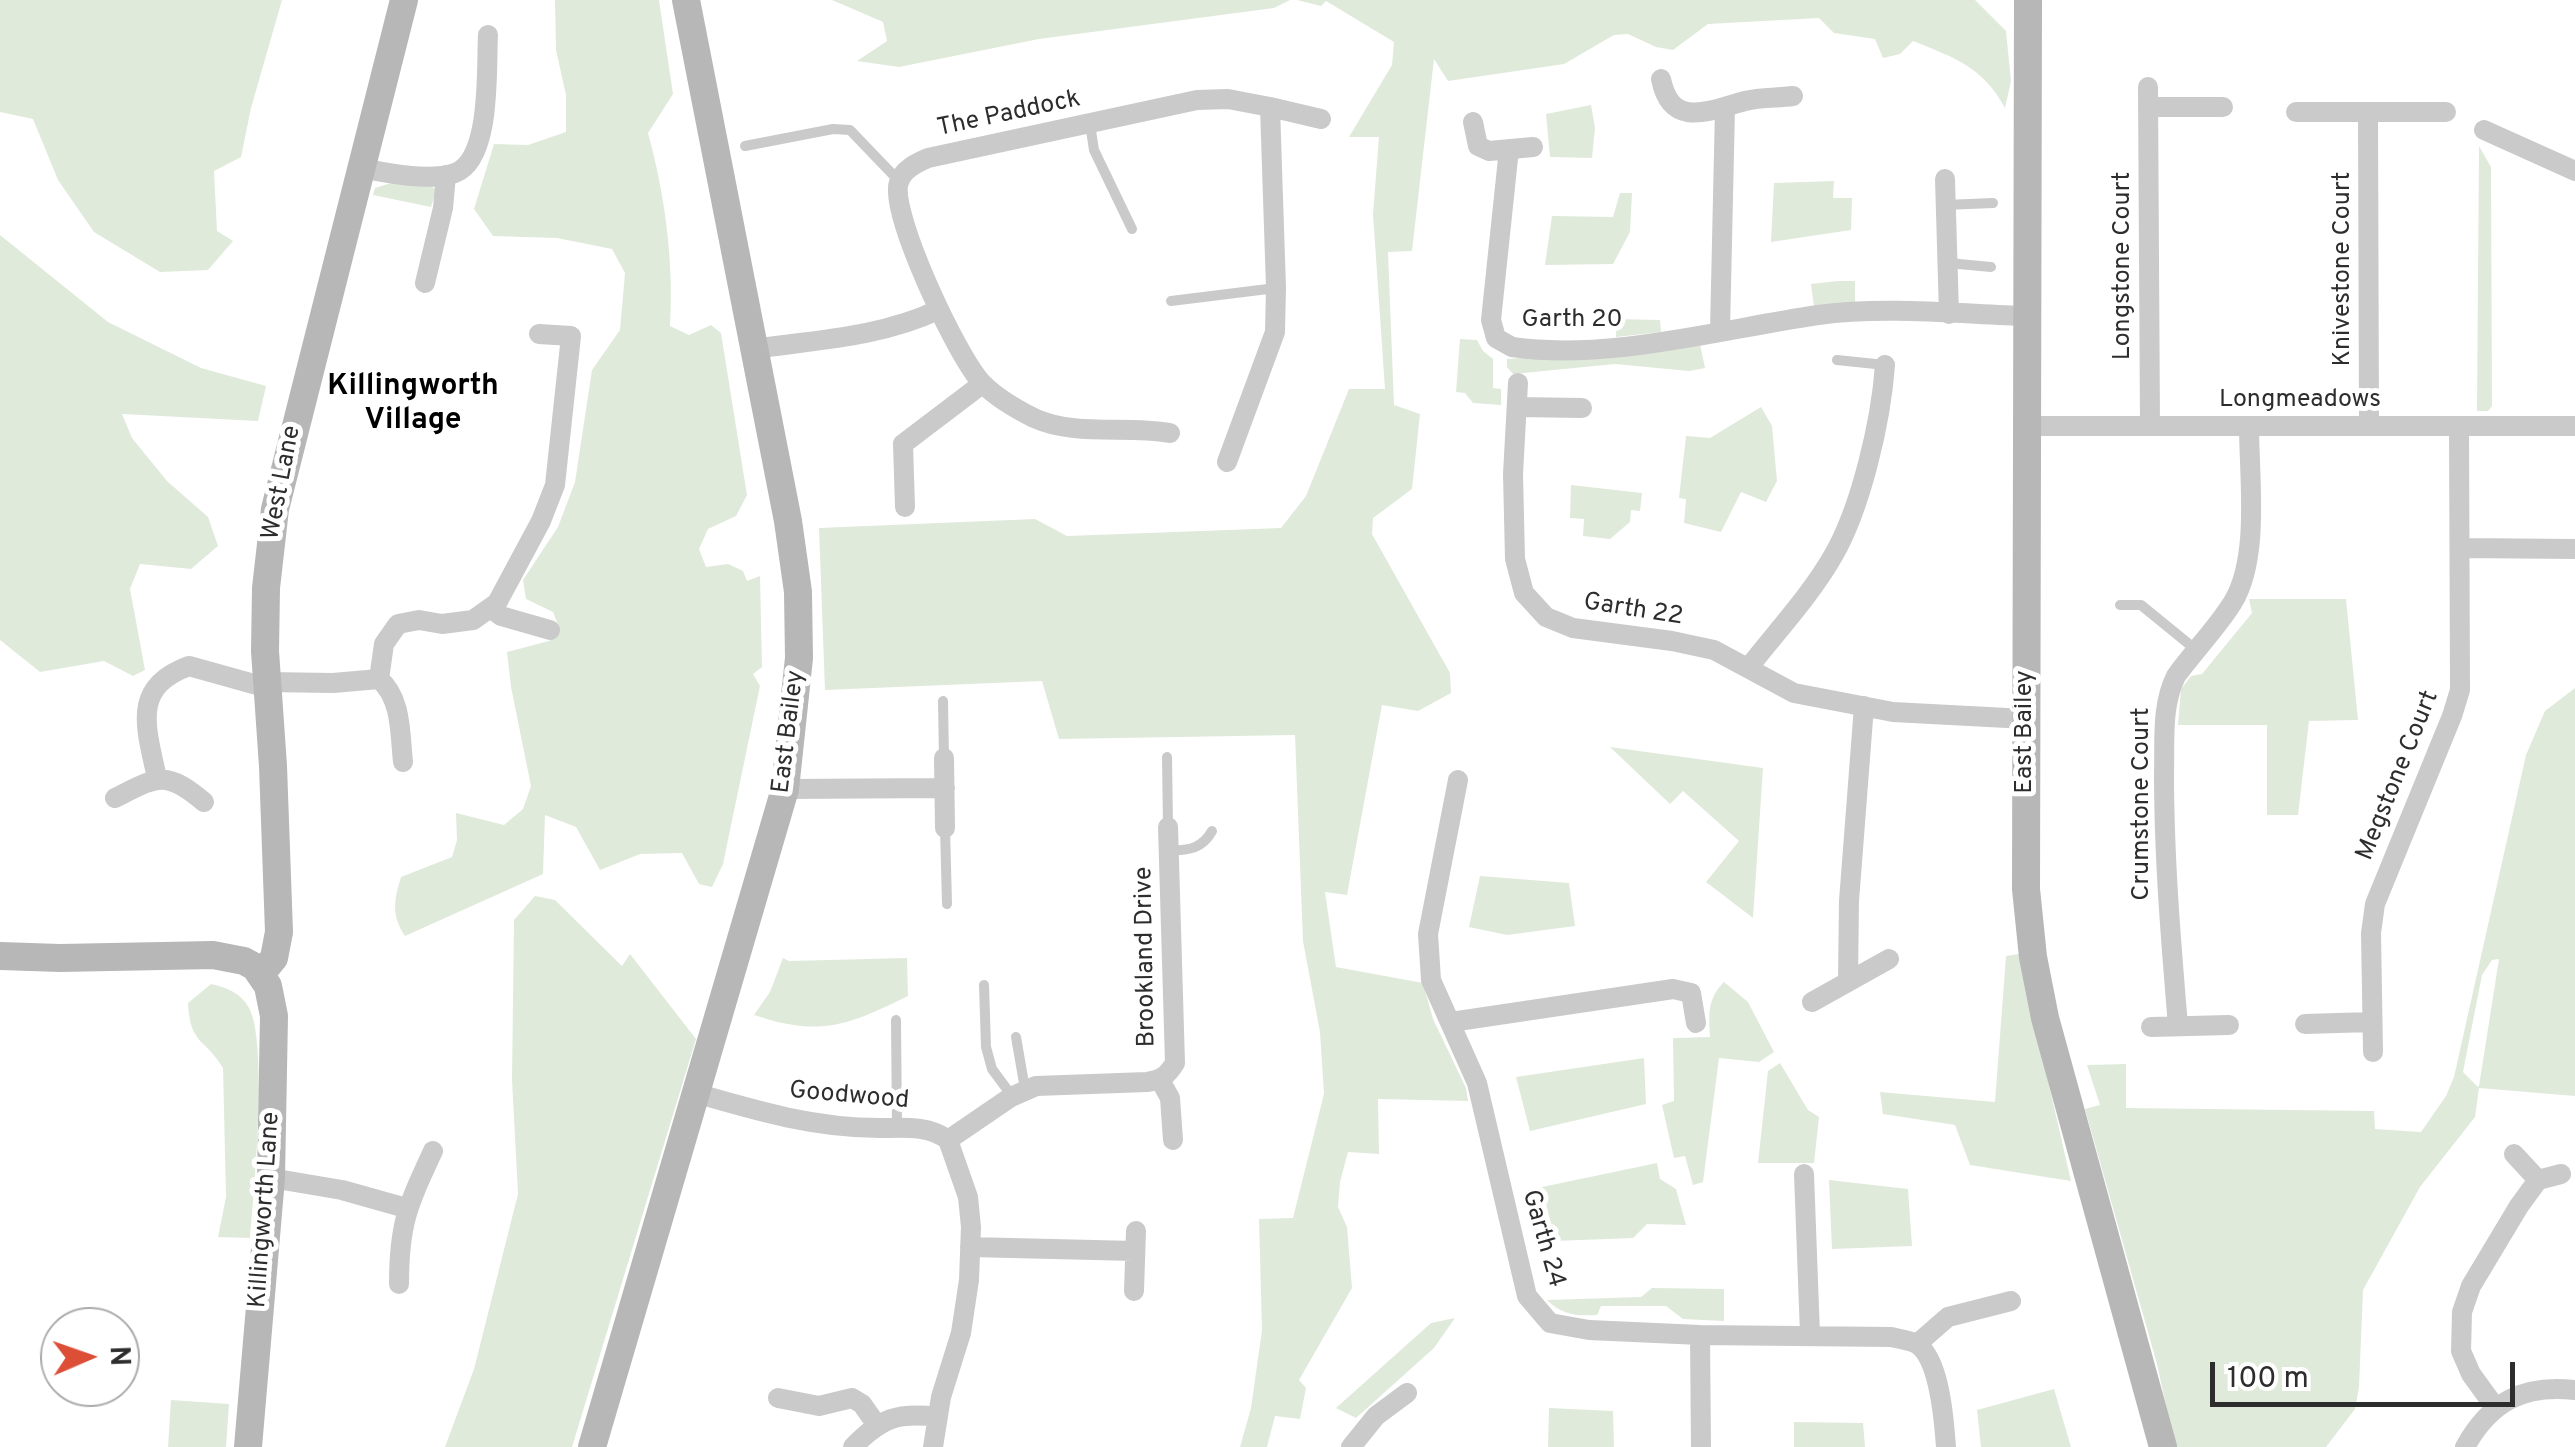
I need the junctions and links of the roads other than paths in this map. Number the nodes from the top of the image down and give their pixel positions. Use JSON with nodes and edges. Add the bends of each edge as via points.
{"nodes":[{"id":1,"x":404,"y":0,"type":"edge"},
{"id":2,"x":686,"y":0,"type":"edge"},
{"id":3,"x":2028,"y":0,"type":"edge"},
{"id":4,"x":488,"y":34,"type":"dead end"},
{"id":5,"x":1661,"y":80,"type":"dead end"},
{"id":6,"x":1793,"y":96,"type":"dead end"},
{"id":7,"x":484,"y":106,"type":"junction"},
{"id":8,"x":507,"y":106,"type":"dead end"},
{"id":9,"x":1270,"y":107,"type":"junction"},
{"id":10,"x":2224,"y":107,"type":"dead end"},
{"id":11,"x":1725,"y":108,"type":"junction"},
{"id":12,"x":2296,"y":112,"type":"dead end"},
{"id":13,"x":2368,"y":112,"type":"junction"},
{"id":14,"x":2446,"y":112,"type":"dead end"},
{"id":15,"x":1321,"y":119,"type":"dead end"},
{"id":16,"x":1474,"y":122,"type":"dead end"},
{"id":17,"x":1090,"y":124,"type":"junction"},
{"id":18,"x":2484,"y":130,"type":"dead end"},
{"id":19,"x":744,"y":146,"type":"dead end"},
{"id":20,"x":1533,"y":146,"type":"dead end"},
{"id":21,"x":1509,"y":149,"type":"junction"},
{"id":22,"x":361,"y":168,"type":"junction"},
{"id":23,"x":2575,"y":171,"type":"edge"},
{"id":24,"x":446,"y":175,"type":"junction"},
{"id":25,"x":1945,"y":179,"type":"dead end"},
{"id":26,"x":899,"y":182,"type":"junction"},
{"id":27,"x":1993,"y":202,"type":"dead end"},
{"id":28,"x":1946,"y":205,"type":"junction"},
{"id":29,"x":1132,"y":229,"type":"dead end"},
{"id":30,"x":1947,"y":263,"type":"junction"},
{"id":31,"x":1992,"y":267,"type":"dead end"},
{"id":32,"x":425,"y":283,"type":"dead end"},
{"id":33,"x":1276,"y":288,"type":"junction"},
{"id":34,"x":1172,"y":301,"type":"dead end"},
{"id":35,"x":938,"y":310,"type":"junction"},
{"id":36,"x":1948,"y":314,"type":"junction"},
{"id":37,"x":2026,"y":316,"type":"junction"},
{"id":38,"x":1720,"y":331,"type":"junction"},
{"id":39,"x":539,"y":334,"type":"dead end"},
{"id":40,"x":754,"y":349,"type":"junction"},
{"id":41,"x":1837,"y":360,"type":"dead end"},
{"id":42,"x":1886,"y":365,"type":"joint"},
{"id":43,"x":1518,"y":382,"type":"dead end"},
{"id":44,"x":982,"y":384,"type":"junction"},
{"id":45,"x":1517,"y":407,"type":"junction"},
{"id":46,"x":1582,"y":408,"type":"dead end"},
{"id":47,"x":2025,"y":426,"type":"junction"},
{"id":48,"x":2150,"y":426,"type":"junction"},
{"id":49,"x":2249,"y":426,"type":"junction"},
{"id":50,"x":2369,"y":426,"type":"junction"},
{"id":51,"x":2458,"y":426,"type":"junction"},
{"id":52,"x":2575,"y":426,"type":"edge"},
{"id":53,"x":1170,"y":433,"type":"dead end"},
{"id":54,"x":1228,"y":462,"type":"dead end"},
{"id":55,"x":906,"y":507,"type":"dead end"},
{"id":56,"x":2460,"y":548,"type":"junction"},
{"id":57,"x":2575,"y":549,"type":"edge"},
{"id":58,"x":2120,"y":604,"type":"dead end"},
{"id":59,"x":490,"y":608,"type":"junction"},
{"id":60,"x":550,"y":630,"type":"dead end"},
{"id":61,"x":2195,"y":649,"type":"junction"},
{"id":62,"x":1750,"y":667,"type":"junction"},
{"id":63,"x":380,"y":679,"type":"junction"},
{"id":64,"x":268,"y":685,"type":"junction"},
{"id":65,"x":943,"y":702,"type":"dead end"},
{"id":66,"x":1864,"y":706,"type":"junction"},
{"id":67,"x":2026,"y":719,"type":"junction"},
{"id":68,"x":944,"y":758,"type":"joint"},
{"id":69,"x":1167,"y":758,"type":"dead end"},
{"id":70,"x":403,"y":762,"type":"dead end"},
{"id":71,"x":156,"y":778,"type":"junction"},
{"id":72,"x":1458,"y":780,"type":"dead end"},
{"id":73,"x":945,"y":788,"type":"junction"},
{"id":74,"x":786,"y":789,"type":"junction"},
{"id":75,"x":115,"y":798,"type":"dead end"},
{"id":76,"x":204,"y":802,"type":"dead end"},
{"id":77,"x":1168,"y":827,"type":"joint"},
{"id":78,"x":946,"y":828,"type":"joint"},
{"id":79,"x":1212,"y":831,"type":"dead end"},
{"id":80,"x":1169,"y":851,"type":"junction"},
{"id":81,"x":947,"y":904,"type":"dead end"},
{"id":82,"x":0,"y":956,"type":"edge"},
{"id":83,"x":1889,"y":958,"type":"dead end"},
{"id":84,"x":261,"y":974,"type":"junction"},
{"id":85,"x":1848,"y":982,"type":"junction"},
{"id":86,"x":984,"y":985,"type":"dead end"},
{"id":87,"x":1812,"y":1002,"type":"dead end"},
{"id":88,"x":896,"y":1020,"type":"dead end"},
{"id":89,"x":1451,"y":1022,"type":"junction"},
{"id":90,"x":2371,"y":1022,"type":"junction"},
{"id":91,"x":1696,"y":1023,"type":"dead end"},
{"id":92,"x":2305,"y":1024,"type":"dead end"},
{"id":93,"x":2229,"y":1025,"type":"dead end"},
{"id":94,"x":2178,"y":1026,"type":"junction"},
{"id":95,"x":2151,"y":1027,"type":"dead end"},
{"id":96,"x":1016,"y":1038,"type":"dead end"},
{"id":97,"x":2373,"y":1052,"type":"dead end"},
{"id":98,"x":1160,"y":1080,"type":"junction"},
{"id":99,"x":696,"y":1093,"type":"junction"},
{"id":100,"x":1019,"y":1093,"type":"junction"},
{"id":101,"x":897,"y":1128,"type":"junction"},
{"id":102,"x":948,"y":1140,"type":"junction"},
{"id":103,"x":1173,"y":1140,"type":"dead end"},
{"id":104,"x":433,"y":1151,"type":"dead end"},
{"id":105,"x":2514,"y":1154,"type":"dead end"},
{"id":106,"x":1804,"y":1174,"type":"dead end"},
{"id":107,"x":2561,"y":1174,"type":"dead end"},
{"id":108,"x":271,"y":1178,"type":"junction"},
{"id":109,"x":2538,"y":1180,"type":"junction"},
{"id":110,"x":406,"y":1208,"type":"junction"},
{"id":111,"x":970,"y":1247,"type":"junction"},
{"id":112,"x":398,"y":1284,"type":"dead end"},
{"id":113,"x":1134,"y":1291,"type":"dead end"},
{"id":114,"x":2010,"y":1300,"type":"dead end"},
{"id":115,"x":1810,"y":1334,"type":"junction"},
{"id":116,"x":1700,"y":1335,"type":"junction"},
{"id":117,"x":1917,"y":1344,"type":"junction"},
{"id":118,"x":2575,"y":1390,"type":"edge"},
{"id":119,"x":1408,"y":1394,"type":"dead end"},
{"id":120,"x":778,"y":1398,"type":"dead end"},
{"id":121,"x":2494,"y":1407,"type":"junction"},
{"id":122,"x":938,"y":1417,"type":"junction"},
{"id":123,"x":876,"y":1424,"type":"junction"},
{"id":124,"x":248,"y":1447,"type":"edge"},
{"id":125,"x":592,"y":1447,"type":"edge"},
{"id":126,"x":853,"y":1447,"type":"edge"},
{"id":127,"x":933,"y":1447,"type":"edge"},
{"id":128,"x":1351,"y":1447,"type":"edge"},
{"id":129,"x":1701,"y":1447,"type":"edge"},
{"id":130,"x":1946,"y":1447,"type":"edge"},
{"id":131,"x":2163,"y":1447,"type":"edge"},
{"id":132,"x":2465,"y":1447,"type":"edge"}],
"edges":[{"from":1,"to":22,"type":"street","name":"West Lane"},
{"from":2,"to":40,"type":"street","name":"East Bailey"},
{"from":3,"to":37,"type":"street","name":"East Bailey"},
{"from":4,"to":7,"type":"street"},
{"from":5,"to":11,"type":"street","via":[[1664,95],[1681,110]]},
{"from":6,"to":11,"type":"street"},
{"from":7,"to":8,"type":"street"},
{"from":7,"to":24,"type":"street","via":[[476,149],[464,167]]},
{"from":9,"to":15,"type":"street","name":"The Paddock"},
{"from":9,"to":17,"type":"street","name":"The Paddock","via":[[1197,100]]},
{"from":9,"to":33,"type":"street"},
{"from":10,"to":48,"type":"street","name":"Longstone Court","via":[[2148,97]]},
{"from":11,"to":38,"type":"street"},
{"from":12,"to":13,"type":"street"},
{"from":13,"to":14,"type":"street"},
{"from":13,"to":50,"type":"street","name":"Knivestone Court"},
{"from":16,"to":21,"type":"street","via":[[1478,146]]},
{"from":17,"to":26,"type":"street","name":"The Paddock","via":[[928,158],[910,166]]},
{"from":17,"to":29,"type":"lane","via":[[1094,150]]},
{"from":18,"to":23,"type":"street"},
{"from":19,"to":26,"type":"lane","via":[[850,130]]},
{"from":20,"to":21,"type":"street"},
{"from":21,"to":38,"type":"street","name":"Garth 20","via":[[1491,320],[1496,338],[1528,350],[1629,346]]},
{"from":22,"to":24,"type":"street"},
{"from":22,"to":64,"type":"street","name":"West Lane","via":[[275,509],[266,588]]},
{"from":24,"to":32,"type":"street"},
{"from":25,"to":28,"type":"street"},
{"from":26,"to":35,"type":"street","via":[[904,219]]},
{"from":27,"to":28,"type":"lane"},
{"from":28,"to":30,"type":"street"},
{"from":30,"to":31,"type":"lane"},
{"from":30,"to":36,"type":"street"},
{"from":33,"to":34,"type":"lane"},
{"from":33,"to":54,"type":"street","via":[[1274,332]]},
{"from":35,"to":40,"type":"street","via":[[876,331]]},
{"from":35,"to":44,"type":"street"},
{"from":36,"to":37,"type":"street","name":"Garth 20"},
{"from":36,"to":38,"type":"street","name":"Garth 20","via":[[1824,314]]},
{"from":37,"to":47,"type":"street","name":"East Bailey"},
{"from":39,"to":59,"type":"street","via":[[571,336],[555,485]]},
{"from":40,"to":74,"type":"street","name":"East Bailey","via":[[798,592],[799,658]]},
{"from":41,"to":42,"type":"lane"},
{"from":42,"to":62,"type":"street","via":[[1851,519],[1833,556]]},
{"from":43,"to":45,"type":"street","name":"Garth 22"},
{"from":44,"to":53,"type":"street","via":[[1034,418],[1065,428]]},
{"from":44,"to":55,"type":"street","via":[[903,444]]},
{"from":45,"to":46,"type":"street"},
{"from":45,"to":62,"type":"street","name":"Garth 22","via":[[1515,559],[1524,593],[1546,617],[1573,628],[1714,650]]},
{"from":47,"to":48,"type":"street","name":"Longmeadows"},
{"from":47,"to":67,"type":"street","name":"East Bailey"},
{"from":48,"to":49,"type":"street","name":"Longmeadows"},
{"from":49,"to":50,"type":"street","name":"Longmeadows"},
{"from":49,"to":61,"type":"street","name":"Crumstone Court","via":[[2246,563],[2234,600]]},
{"from":50,"to":51,"type":"street","name":"Longmeadows"},
{"from":51,"to":52,"type":"street","name":"Longmeadows"},
{"from":51,"to":56,"type":"street","name":"Megstone Court"},
{"from":56,"to":57,"type":"street"},
{"from":56,"to":90,"type":"street","name":"Megstone Court","via":[[2460,690],[2375,904]]},
{"from":58,"to":61,"type":"lane","via":[[2140,604]]},
{"from":59,"to":60,"type":"street"},
{"from":59,"to":63,"type":"street","via":[[472,620],[398,624],[384,644]]},
{"from":61,"to":94,"type":"street","name":"Crumstone Court","via":[[2169,689],[2165,713],[2164,854]]},
{"from":62,"to":66,"type":"street","name":"Garth 22","via":[[1794,693]]},
{"from":63,"to":64,"type":"street"},
{"from":63,"to":70,"type":"street","via":[[397,711]]},
{"from":64,"to":71,"type":"street","via":[[189,666],[157,682],[146,714]]},
{"from":64,"to":84,"type":"street","name":"West Lane","via":[[279,932],[274,958]]},
{"from":65,"to":68,"type":"lane"},
{"from":66,"to":67,"type":"street","name":"Garth 22"},
{"from":66,"to":85,"type":"street"},
{"from":67,"to":131,"type":"street","name":"East Bailey","via":[[2033,956]]},
{"from":68,"to":73,"type":"street"},
{"from":69,"to":77,"type":"lane"},
{"from":71,"to":75,"type":"street"},
{"from":71,"to":76,"type":"street","via":[[172,778]]},
{"from":72,"to":89,"type":"street","name":"Garth 24","via":[[1428,948],[1431,980]]},
{"from":73,"to":74,"type":"street"},
{"from":73,"to":78,"type":"street"},
{"from":74,"to":99,"type":"street","name":"East Bailey"},
{"from":77,"to":80,"type":"street","name":"Brookland Drive"},
{"from":78,"to":81,"type":"lane"},
{"from":79,"to":80,"type":"lane","via":[[1193,850]]},
{"from":80,"to":98,"type":"street","name":"Brookland Drive","via":[[1175,1063]]},
{"from":82,"to":84,"type":"street","via":[[206,954],[233,957]]},
{"from":83,"to":85,"type":"street"},
{"from":84,"to":108,"type":"street","name":"Killingworth Lane","via":[[274,1016]]},
{"from":85,"to":87,"type":"street"},
{"from":86,"to":100,"type":"lane","via":[[992,1069]]},
{"from":88,"to":101,"type":"lane"},
{"from":89,"to":91,"type":"street","via":[[1673,989],[1691,993]]},
{"from":89,"to":116,"type":"street","name":"Garth 24","via":[[1477,1083],[1527,1296],[1550,1323]]},
{"from":90,"to":92,"type":"street"},
{"from":90,"to":97,"type":"street","name":"Megstone Court"},
{"from":93,"to":94,"type":"street"},
{"from":94,"to":95,"type":"street"},
{"from":96,"to":100,"type":"lane"},
{"from":98,"to":100,"type":"street","name":"Brookland Drive","via":[[1036,1086]]},
{"from":98,"to":103,"type":"street","name":"Brookland Drive","via":[[1170,1098]]},
{"from":99,"to":101,"type":"street","name":"Goodwood","via":[[786,1119]]},
{"from":99,"to":125,"type":"street","name":"East Bailey"},
{"from":100,"to":102,"type":"street","name":"Brookland Drive"},
{"from":101,"to":102,"type":"street","name":"Goodwood","via":[[920,1128]]},
{"from":102,"to":111,"type":"street","via":[[968,1197]]},
{"from":104,"to":110,"type":"street"},
{"from":105,"to":109,"type":"street"},
{"from":106,"to":115,"type":"street"},
{"from":107,"to":109,"type":"street"},
{"from":108,"to":110,"type":"street"},
{"from":108,"to":124,"type":"street","name":"Killingworth Lane"},
{"from":109,"to":121,"type":"street","via":[[2471,1286],[2462,1312],[2461,1350]]},
{"from":110,"to":112,"type":"street"},
{"from":111,"to":113,"type":"street","via":[[1135,1241]]},
{"from":111,"to":122,"type":"street","via":[[962,1333]]},
{"from":114,"to":117,"type":"street","via":[[1948,1317]]},
{"from":115,"to":116,"type":"street","name":"Garth 24"},
{"from":115,"to":117,"type":"street","name":"Garth 24"},
{"from":116,"to":129,"type":"street"},
{"from":117,"to":130,"type":"street","via":[[1931,1361]]},
{"from":118,"to":121,"type":"street","via":[[2536,1390]]},
{"from":119,"to":128,"type":"street","via":[[1376,1416]]},
{"from":120,"to":123,"type":"street","via":[[819,1406],[852,1398]]},
{"from":121,"to":132,"type":"street"},
{"from":122,"to":123,"type":"street","via":[[900,1416]]},
{"from":122,"to":127,"type":"street"},
{"from":123,"to":126,"type":"street"}]}
